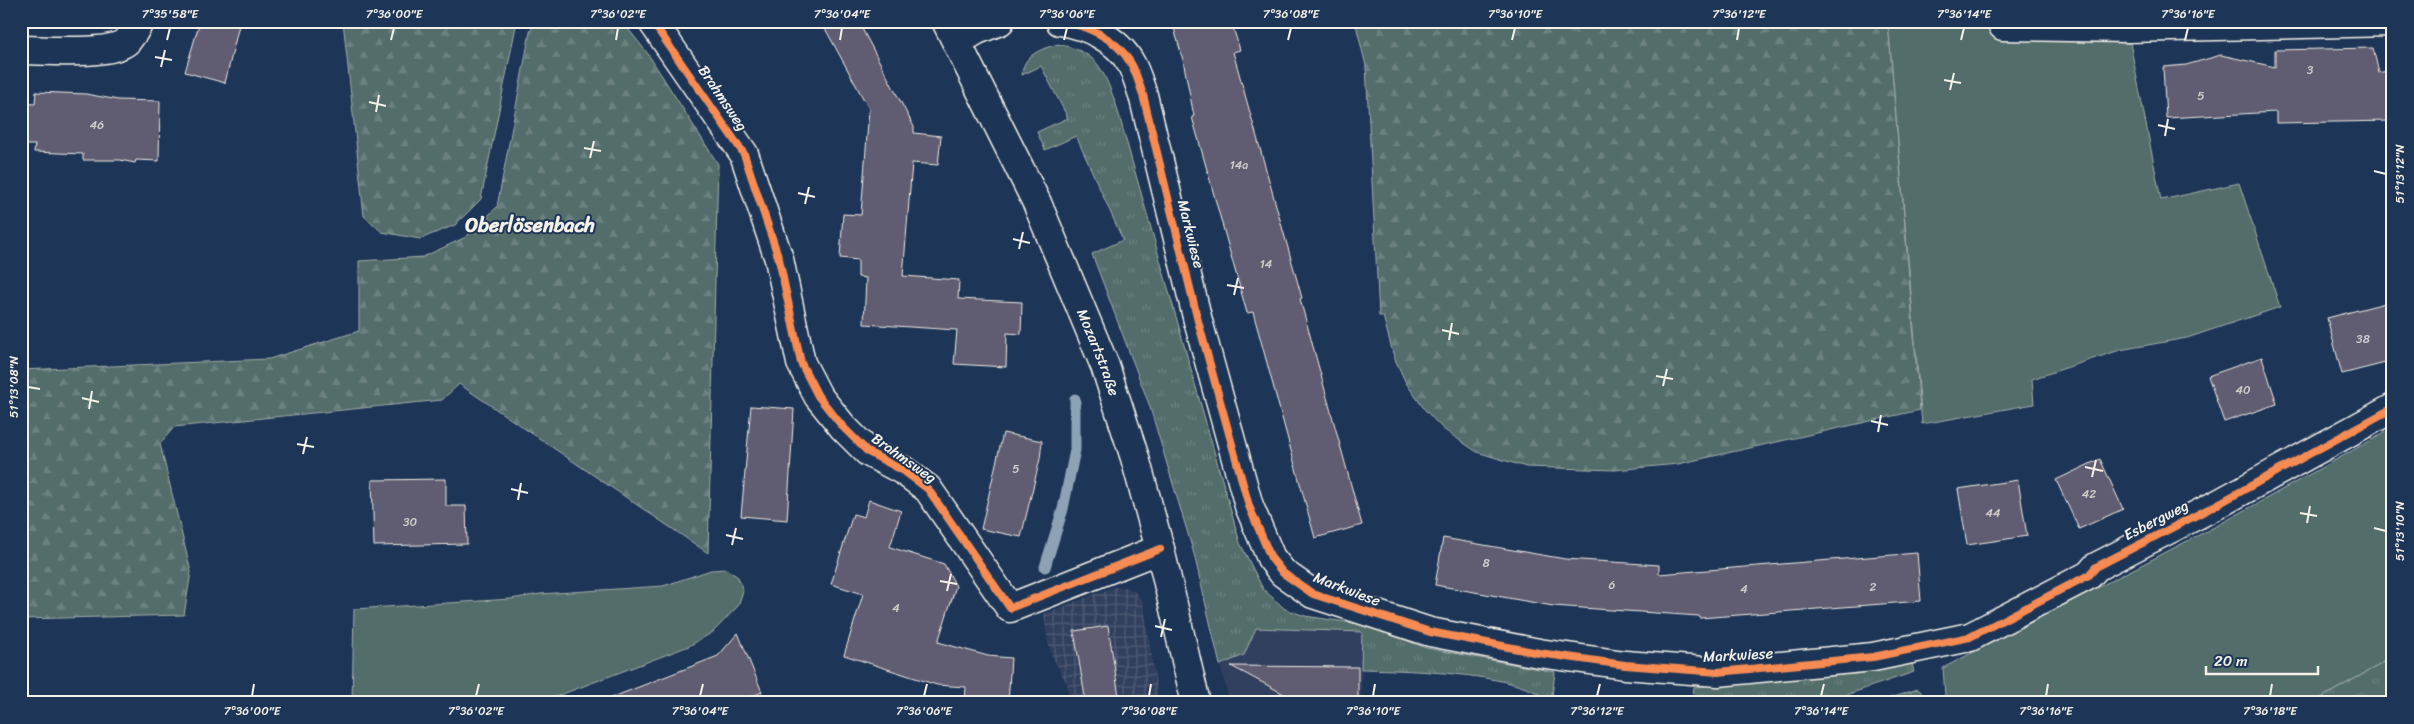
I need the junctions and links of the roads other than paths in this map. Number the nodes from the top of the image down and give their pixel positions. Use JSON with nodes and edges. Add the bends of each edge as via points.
{"nodes":[{"id":1,"x":140,"y":21,"type":"edge"},
{"id":2,"x":652,"y":21,"type":"edge"},
{"id":3,"x":1000,"y":21,"type":"edge"},
{"id":4,"x":1060,"y":21,"type":"edge"},
{"id":5,"x":2393,"y":22,"type":"edge"},
{"id":6,"x":2003,"y":26,"type":"dead end"},
{"id":7,"x":952,"y":31,"type":"edge"},
{"id":8,"x":21,"y":50,"type":"edge"},
{"id":9,"x":2393,"y":408,"type":"edge"},
{"id":10,"x":1160,"y":549,"type":"junction"},
{"id":11,"x":1927,"y":644,"type":"joint"},
{"id":12,"x":1196,"y":703,"type":"edge"}],
"edges":[{"from":1,"to":8,"type":"street","via":[[126,42],[112,48]]},
{"from":2,"to":10,"type":"street","name":"Brahmsweg","via":[[744,154],[778,260],[801,363],[818,396],[868,452],[904,471],[928,489],[1010,608]]},
{"from":3,"to":7,"type":"street","via":[[978,30]]},
{"from":4,"to":11,"type":"street","name":"Markwiese","via":[[1102,35],[1120,47],[1131,62],[1143,95],[1198,321],[1249,506],[1270,558],[1283,573],[1313,594],[1430,632],[1539,653],[1625,665],[1718,672],[1872,657]]},
{"from":5,"to":6,"type":"street","via":[[2128,28]]},
{"from":7,"to":10,"type":"street","name":"Mozartstraße","via":[[1037,203],[1105,366]]},
{"from":9,"to":11,"type":"street","name":"Esbergweg","via":[[1970,637]]},
{"from":10,"to":12,"type":"street","name":"Mozartstraße"}]}
